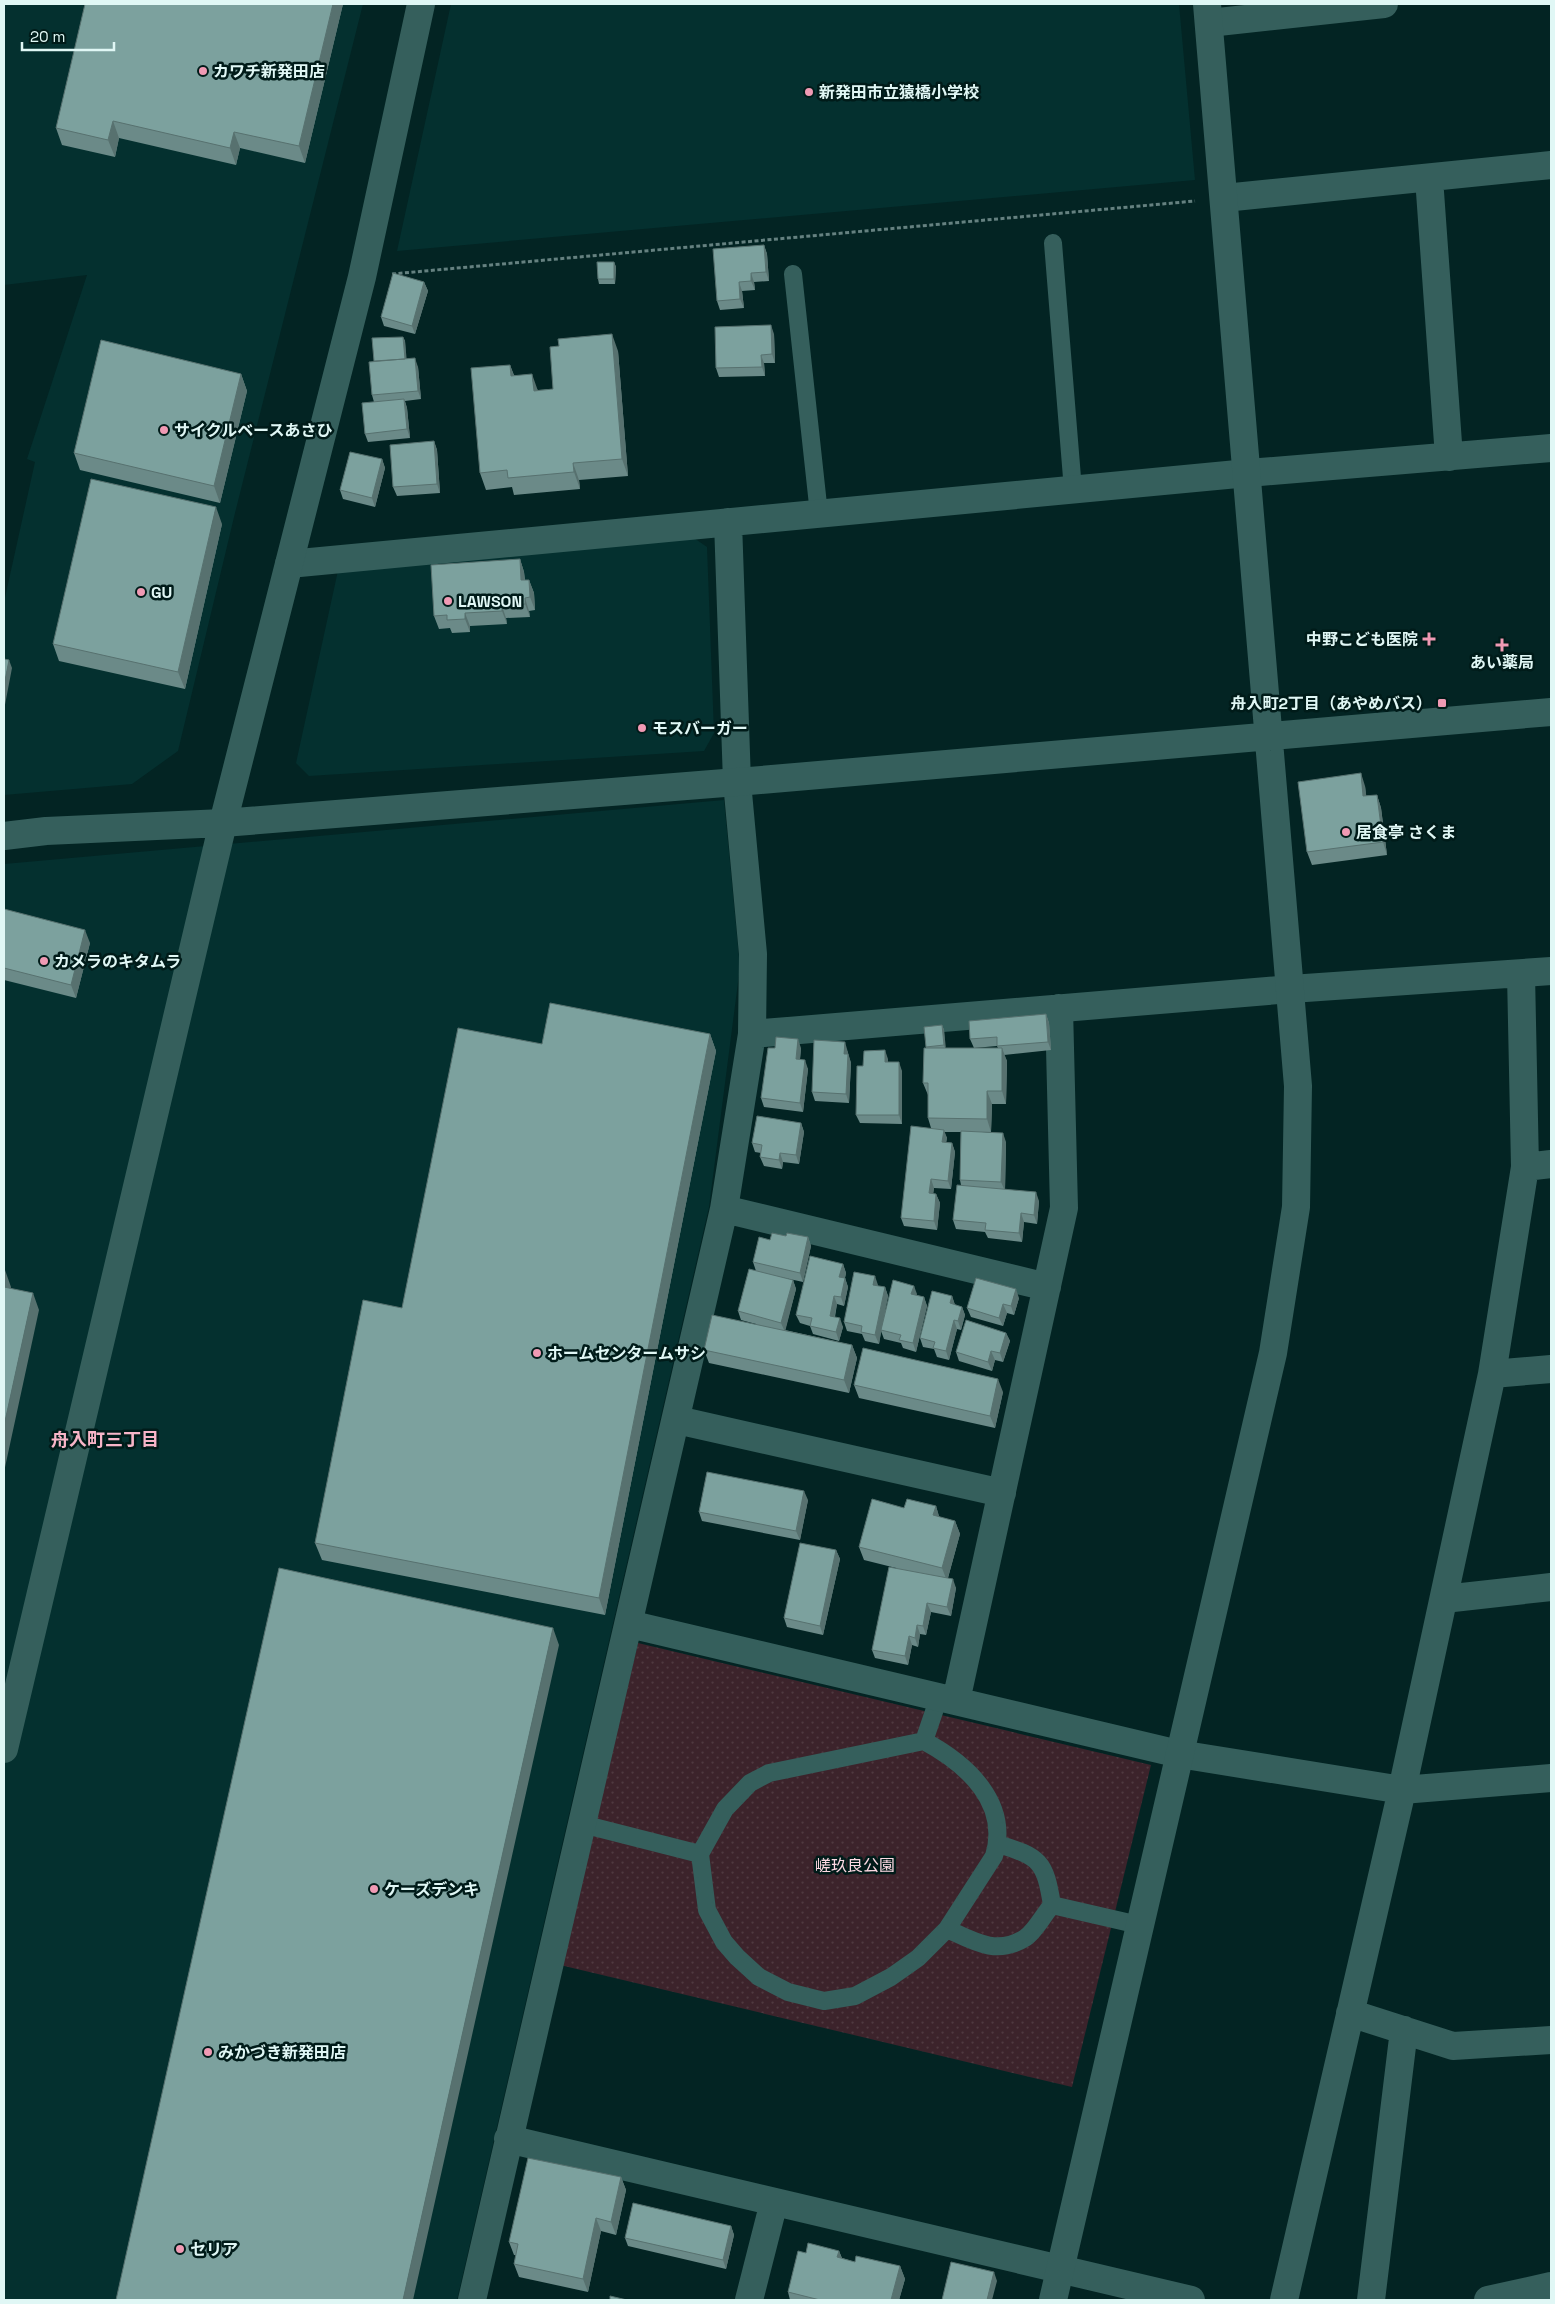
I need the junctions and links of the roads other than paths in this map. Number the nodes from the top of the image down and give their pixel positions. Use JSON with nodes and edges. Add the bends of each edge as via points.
{"nodes":[{"id":1,"x":421,"y":4,"type":"edge"},
{"id":2,"x":1384,"y":4,"type":"edge"},
{"id":3,"x":1208,"y":13,"type":"edge"},
{"id":4,"x":1551,"y":165,"type":"edge"},
{"id":5,"x":1429,"y":178,"type":"junction"},
{"id":6,"x":1224,"y":198,"type":"junction"},
{"id":7,"x":1053,"y":243,"type":"dead end"},
{"id":8,"x":793,"y":274,"type":"dead end"},
{"id":9,"x":1551,"y":448,"type":"edge"},
{"id":10,"x":1449,"y":457,"type":"junction"},
{"id":11,"x":1248,"y":473,"type":"junction"},
{"id":12,"x":1073,"y":490,"type":"junction"},
{"id":13,"x":820,"y":514,"type":"junction"},
{"id":14,"x":728,"y":522,"type":"junction"},
{"id":15,"x":289,"y":564,"type":"junction"},
{"id":16,"x":1551,"y":712,"type":"edge"},
{"id":17,"x":1271,"y":738,"type":"junction"},
{"id":18,"x":737,"y":782,"type":"junction"},
{"id":19,"x":223,"y":822,"type":"junction"},
{"id":20,"x":4,"y":836,"type":"edge"},
{"id":21,"x":1551,"y":971,"type":"edge"},
{"id":22,"x":1521,"y":974,"type":"junction"},
{"id":23,"x":1291,"y":989,"type":"junction"},
{"id":24,"x":1059,"y":1008,"type":"junction"},
{"id":25,"x":752,"y":1034,"type":"junction"},
{"id":26,"x":1538,"y":1166,"type":"edge"},
{"id":27,"x":724,"y":1210,"type":"junction"},
{"id":28,"x":1047,"y":1287,"type":"junction"},
{"id":29,"x":1551,"y":1369,"type":"edge"},
{"id":30,"x":1492,"y":1374,"type":"junction"},
{"id":31,"x":677,"y":1420,"type":"junction"},
{"id":32,"x":1002,"y":1493,"type":"junction"},
{"id":33,"x":1551,"y":1586,"type":"edge"},
{"id":34,"x":1444,"y":1599,"type":"junction"},
{"id":35,"x":629,"y":1624,"type":"junction"},
{"id":36,"x":947,"y":1699,"type":"junction"},
{"id":37,"x":924,"y":1741,"type":"junction"},
{"id":38,"x":4,"y":1749,"type":"edge"},
{"id":39,"x":1179,"y":1754,"type":"junction"},
{"id":40,"x":1551,"y":1778,"type":"edge"},
{"id":41,"x":1402,"y":1790,"type":"junction"},
{"id":42,"x":582,"y":1824,"type":"junction"},
{"id":43,"x":998,"y":1844,"type":"junction"},
{"id":44,"x":700,"y":1854,"type":"junction"},
{"id":45,"x":1052,"y":1905,"type":"junction"},
{"id":46,"x":1139,"y":1925,"type":"junction"},
{"id":47,"x":947,"y":1929,"type":"junction"},
{"id":48,"x":1350,"y":2013,"type":"junction"},
{"id":49,"x":1404,"y":2030,"type":"junction"},
{"id":50,"x":1551,"y":2040,"type":"edge"},
{"id":51,"x":508,"y":2139,"type":"junction"},
{"id":52,"x":774,"y":2202,"type":"junction"},
{"id":53,"x":1058,"y":2269,"type":"junction"},
{"id":54,"x":1551,"y":2286,"type":"edge"},
{"id":55,"x":472,"y":2300,"type":"edge"},
{"id":56,"x":749,"y":2300,"type":"edge"},
{"id":57,"x":1053,"y":2300,"type":"edge"},
{"id":58,"x":1191,"y":2300,"type":"edge"},
{"id":59,"x":1284,"y":2300,"type":"edge"},
{"id":60,"x":1370,"y":2300,"type":"edge"},
{"id":61,"x":1488,"y":2300,"type":"edge"}],
"edges":[{"from":1,"to":15,"type":"street","via":[[362,277]]},
{"from":2,"to":3,"type":"street"},
{"from":3,"to":6,"type":"street"},
{"from":4,"to":5,"type":"street"},
{"from":5,"to":6,"type":"street"},
{"from":5,"to":10,"type":"street"},
{"from":6,"to":11,"type":"street"},
{"from":7,"to":12,"type":"lane"},
{"from":8,"to":13,"type":"lane"},
{"from":9,"to":10,"type":"street"},
{"from":10,"to":11,"type":"street"},
{"from":11,"to":12,"type":"street"},
{"from":11,"to":17,"type":"street"},
{"from":12,"to":13,"type":"street"},
{"from":13,"to":14,"type":"street"},
{"from":14,"to":15,"type":"street"},
{"from":14,"to":18,"type":"street"},
{"from":15,"to":19,"type":"street"},
{"from":16,"to":17,"type":"street"},
{"from":17,"to":18,"type":"street"},
{"from":17,"to":23,"type":"street"},
{"from":18,"to":19,"type":"street"},
{"from":18,"to":25,"type":"street","via":[[753,954]]},
{"from":19,"to":20,"type":"street"},
{"from":19,"to":38,"type":"street"},
{"from":21,"to":22,"type":"street"},
{"from":22,"to":23,"type":"street"},
{"from":22,"to":26,"type":"street"},
{"from":23,"to":24,"type":"street"},
{"from":23,"to":39,"type":"street","via":[[1298,1086],[1296,1206],[1273,1353]]},
{"from":24,"to":25,"type":"street"},
{"from":24,"to":28,"type":"street","via":[[1064,1208]]},
{"from":25,"to":27,"type":"street"},
{"from":26,"to":30,"type":"street"},
{"from":27,"to":28,"type":"street"},
{"from":27,"to":31,"type":"street"},
{"from":28,"to":32,"type":"street"},
{"from":29,"to":30,"type":"street"},
{"from":30,"to":34,"type":"street"},
{"from":31,"to":32,"type":"street"},
{"from":31,"to":35,"type":"street"},
{"from":32,"to":36,"type":"street"},
{"from":33,"to":34,"type":"street"},
{"from":34,"to":41,"type":"street"},
{"from":35,"to":36,"type":"street"},
{"from":35,"to":42,"type":"street"},
{"from":36,"to":37,"type":"lane"},
{"from":36,"to":39,"type":"street"},
{"from":37,"to":43,"type":"lane","via":[[946,1753],[981,1786],[997,1818]]},
{"from":37,"to":44,"type":"lane","via":[[769,1773],[750,1783],[725,1809]]},
{"from":39,"to":41,"type":"street"},
{"from":39,"to":46,"type":"street"},
{"from":40,"to":41,"type":"street"},
{"from":41,"to":48,"type":"street"},
{"from":42,"to":44,"type":"lane"},
{"from":42,"to":51,"type":"street"},
{"from":43,"to":45,"type":"lane","via":[[1024,1852],[1041,1866],[1048,1877]]},
{"from":43,"to":47,"type":"lane","via":[[979,1882]]},
{"from":44,"to":47,"type":"lane","via":[[707,1910],[724,1942],[760,1977],[788,1992],[824,2001],[855,1996],[918,1958]]},
{"from":45,"to":46,"type":"lane"},
{"from":45,"to":47,"type":"lane","via":[[1026,1938],[1008,1945],[988,1948]]},
{"from":46,"to":53,"type":"street"},
{"from":48,"to":49,"type":"street"},
{"from":48,"to":59,"type":"street"},
{"from":49,"to":50,"type":"street","via":[[1453,2046]]},
{"from":49,"to":60,"type":"street"},
{"from":51,"to":52,"type":"street"},
{"from":51,"to":55,"type":"street"},
{"from":52,"to":53,"type":"street"},
{"from":52,"to":56,"type":"street"},
{"from":53,"to":57,"type":"street"},
{"from":53,"to":58,"type":"street"},
{"from":54,"to":61,"type":"street"}]}
